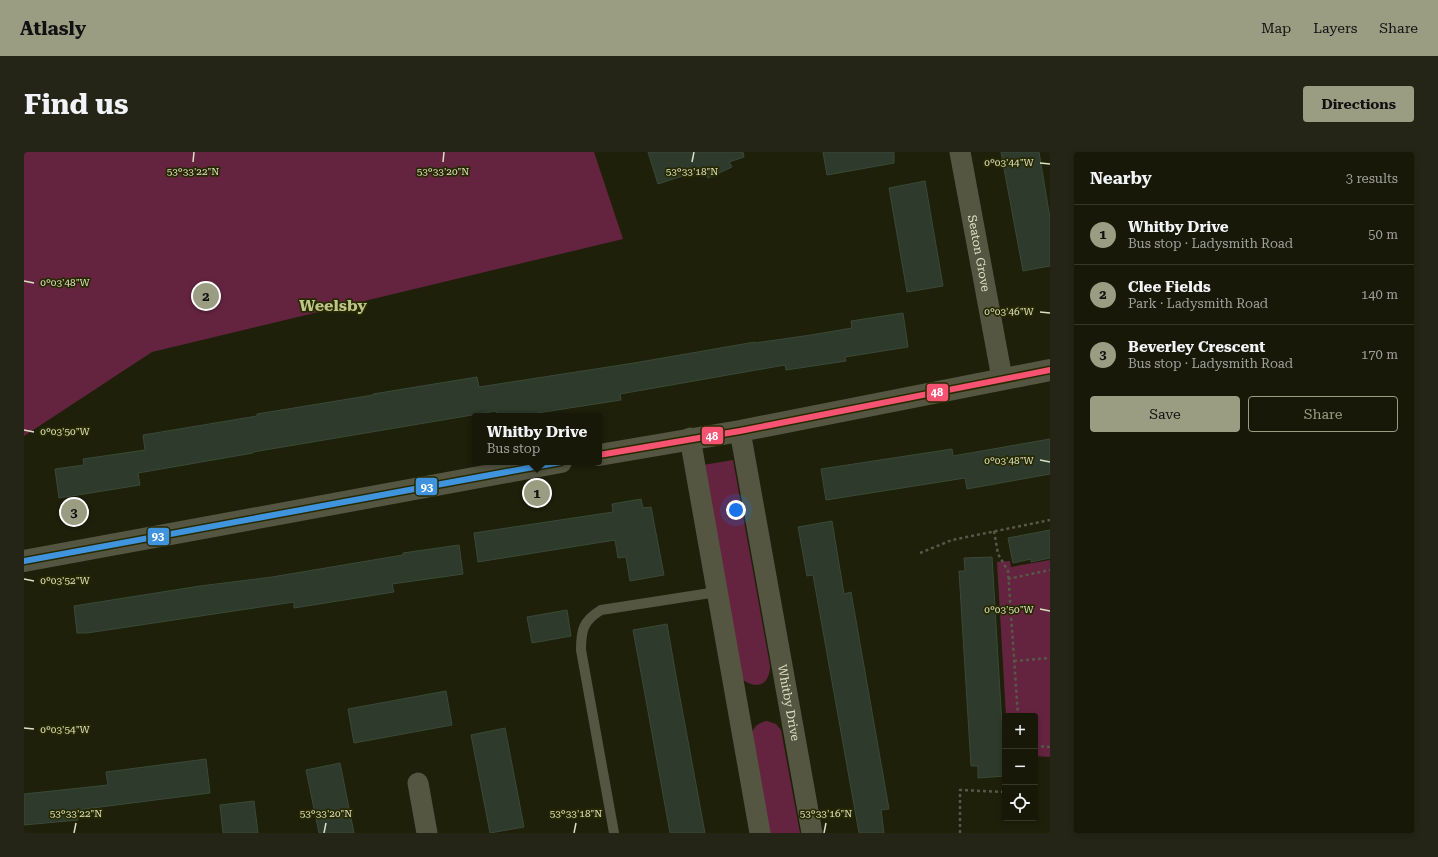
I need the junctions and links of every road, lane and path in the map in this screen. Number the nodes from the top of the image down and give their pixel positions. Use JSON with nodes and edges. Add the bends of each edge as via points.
{"nodes":[{"id":1,"x":960,"y":152,"type":"edge"},
{"id":2,"x":1050,"y":370,"type":"edge"},
{"id":3,"x":1002,"y":378,"type":"junction"},
{"id":4,"x":740,"y":430,"type":"junction"},
{"id":5,"x":690,"y":438,"type":"junction"},
{"id":6,"x":602,"y":454,"type":"edge"},
{"id":7,"x":545,"y":465,"type":"edge"},
{"id":8,"x":1050,"y":520,"type":"edge"},
{"id":9,"x":994,"y":532,"type":"junction"},
{"id":10,"x":920,"y":553,"type":"dead end"},
{"id":11,"x":24,"y":561,"type":"edge"},
{"id":12,"x":1050,"y":570,"type":"edge"},
{"id":13,"x":1008,"y":579,"type":"junction"},
{"id":14,"x":717,"y":592,"type":"junction"},
{"id":15,"x":1050,"y":658,"type":"edge"},
{"id":16,"x":1014,"y":661,"type":"junction"},
{"id":17,"x":1018,"y":713,"type":"edge"},
{"id":18,"x":1038,"y":746,"type":"edge"},
{"id":19,"x":1050,"y":746,"type":"edge"},
{"id":20,"x":418,"y":783,"type":"dead end"},
{"id":21,"x":1002,"y":792,"type":"edge"},
{"id":22,"x":427,"y":833,"type":"edge"},
{"id":23,"x":614,"y":833,"type":"edge"},
{"id":24,"x":760,"y":833,"type":"edge"},
{"id":25,"x":812,"y":833,"type":"edge"},
{"id":26,"x":960,"y":833,"type":"edge"}],
"edges":[{"from":1,"to":3,"type":"street","name":"Seaton Grove"},
{"from":2,"to":3,"type":"street"},
{"from":3,"to":4,"type":"street"},
{"from":4,"to":5,"type":"street"},
{"from":4,"to":25,"type":"street","name":"Whitby Drive"},
{"from":5,"to":6,"type":"street"},
{"from":5,"to":14,"type":"street"},
{"from":7,"to":11,"type":"street"},
{"from":8,"to":9,"type":"path"},
{"from":9,"to":10,"type":"path","via":[[952,540]]},
{"from":9,"to":13,"type":"path","via":[[998,554],[1008,571]]},
{"from":12,"to":13,"type":"path"},
{"from":13,"to":16,"type":"path"},
{"from":14,"to":23,"type":"lane","via":[[601,610],[591,616],[584,626],[581,650]]},
{"from":14,"to":24,"type":"street"},
{"from":15,"to":16,"type":"path"},
{"from":16,"to":17,"type":"path"},
{"from":18,"to":19,"type":"path"},
{"from":20,"to":22,"type":"street"},
{"from":21,"to":26,"type":"path","via":[[960,790]]}]}
